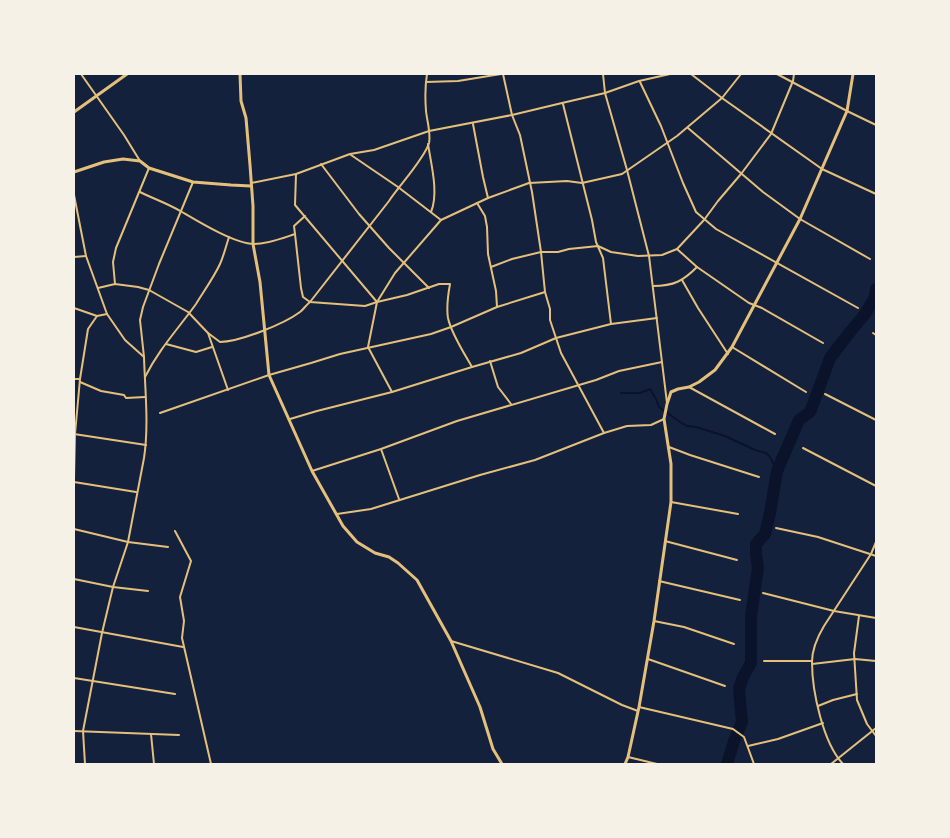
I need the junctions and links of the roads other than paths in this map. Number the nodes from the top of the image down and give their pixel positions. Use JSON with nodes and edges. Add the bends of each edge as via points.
{"nodes":[{"id":1,"x":81,"y":74,"type":"edge"},
{"id":2,"x":127,"y":74,"type":"edge"},
{"id":3,"x":240,"y":74,"type":"edge"},
{"id":4,"x":427,"y":74,"type":"edge"},
{"id":5,"x":457,"y":74,"type":"edge"},
{"id":6,"x":502,"y":74,"type":"edge"},
{"id":7,"x":603,"y":74,"type":"edge"},
{"id":8,"x":670,"y":74,"type":"edge"},
{"id":9,"x":691,"y":74,"type":"edge"},
{"id":10,"x":741,"y":74,"type":"edge"},
{"id":11,"x":777,"y":74,"type":"edge"},
{"id":12,"x":794,"y":74,"type":"edge"},
{"id":13,"x":853,"y":74,"type":"edge"},
{"id":14,"x":458,"y":81,"type":"junction"},
{"id":15,"x":639,"y":81,"type":"junction"},
{"id":16,"x":793,"y":81,"type":"junction"},
{"id":17,"x":425,"y":82,"type":"junction"},
{"id":18,"x":605,"y":93,"type":"junction"},
{"id":19,"x":98,"y":95,"type":"junction"},
{"id":20,"x":722,"y":98,"type":"junction"},
{"id":21,"x":562,"y":103,"type":"junction"},
{"id":22,"x":74,"y":106,"type":"edge"},
{"id":23,"x":847,"y":111,"type":"junction"},
{"id":24,"x":75,"y":112,"type":"edge"},
{"id":25,"x":512,"y":115,"type":"junction"},
{"id":26,"x":473,"y":123,"type":"junction"},
{"id":27,"x":876,"y":125,"type":"edge"},
{"id":28,"x":687,"y":127,"type":"junction"},
{"id":29,"x":429,"y":130,"type":"junction"},
{"id":30,"x":771,"y":134,"type":"junction"},
{"id":31,"x":667,"y":142,"type":"junction"},
{"id":32,"x":429,"y":144,"type":"junction"},
{"id":33,"x":350,"y":154,"type":"junction"},
{"id":34,"x":140,"y":161,"type":"junction"},
{"id":35,"x":321,"y":164,"type":"junction"},
{"id":36,"x":149,"y":168,"type":"junction"},
{"id":37,"x":822,"y":169,"type":"junction"},
{"id":38,"x":627,"y":170,"type":"junction"},
{"id":39,"x":74,"y":172,"type":"edge"},
{"id":40,"x":296,"y":174,"type":"junction"},
{"id":41,"x":741,"y":174,"type":"junction"},
{"id":42,"x":193,"y":182,"type":"junction"},
{"id":43,"x":529,"y":183,"type":"junction"},
{"id":44,"x":582,"y":183,"type":"junction"},
{"id":45,"x":251,"y":184,"type":"junction"},
{"id":46,"x":398,"y":187,"type":"junction"},
{"id":47,"x":140,"y":192,"type":"junction"},
{"id":48,"x":876,"y":194,"type":"edge"},
{"id":49,"x":74,"y":195,"type":"edge"},
{"id":50,"x":488,"y":198,"type":"junction"},
{"id":51,"x":477,"y":203,"type":"junction"},
{"id":52,"x":182,"y":212,"type":"junction"},
{"id":53,"x":431,"y":212,"type":"junction"},
{"id":54,"x":305,"y":216,"type":"junction"},
{"id":55,"x":801,"y":219,"type":"junction"},
{"id":56,"x":441,"y":220,"type":"junction"},
{"id":57,"x":704,"y":220,"type":"junction"},
{"id":58,"x":370,"y":224,"type":"junction"},
{"id":59,"x":295,"y":234,"type":"junction"},
{"id":60,"x":229,"y":237,"type":"junction"},
{"id":61,"x":254,"y":244,"type":"junction"},
{"id":62,"x":598,"y":246,"type":"junction"},
{"id":63,"x":677,"y":249,"type":"junction"},
{"id":64,"x":541,"y":252,"type":"junction"},
{"id":65,"x":86,"y":256,"type":"junction"},
{"id":66,"x":649,"y":256,"type":"junction"},
{"id":67,"x":74,"y":257,"type":"edge"},
{"id":68,"x":870,"y":259,"type":"dead end"},
{"id":69,"x":343,"y":261,"type":"junction"},
{"id":70,"x":404,"y":262,"type":"junction"},
{"id":71,"x":777,"y":264,"type":"junction"},
{"id":72,"x":491,"y":267,"type":"junction"},
{"id":73,"x":698,"y":267,"type":"junction"},
{"id":74,"x":682,"y":280,"type":"junction"},
{"id":75,"x":116,"y":284,"type":"junction"},
{"id":76,"x":653,"y":286,"type":"junction"},
{"id":77,"x":98,"y":288,"type":"junction"},
{"id":78,"x":429,"y":288,"type":"junction"},
{"id":79,"x":149,"y":290,"type":"junction"},
{"id":80,"x":545,"y":292,"type":"junction"},
{"id":81,"x":310,"y":302,"type":"junction"},
{"id":82,"x":377,"y":302,"type":"junction"},
{"id":83,"x":756,"y":306,"type":"junction"},
{"id":84,"x":497,"y":307,"type":"junction"},
{"id":85,"x":74,"y":308,"type":"edge"},
{"id":86,"x":858,"y":308,"type":"dead end"},
{"id":87,"x":188,"y":312,"type":"junction"},
{"id":88,"x":107,"y":314,"type":"junction"},
{"id":89,"x":97,"y":316,"type":"junction"},
{"id":90,"x":657,"y":318,"type":"junction"},
{"id":91,"x":610,"y":324,"type":"junction"},
{"id":92,"x":451,"y":327,"type":"junction"},
{"id":93,"x":265,"y":329,"type":"junction"},
{"id":94,"x":208,"y":333,"type":"junction"},
{"id":95,"x":556,"y":338,"type":"junction"},
{"id":96,"x":823,"y":343,"type":"dead end"},
{"id":97,"x":166,"y":344,"type":"junction"},
{"id":98,"x":212,"y":347,"type":"junction"},
{"id":99,"x":368,"y":347,"type":"junction"},
{"id":100,"x":732,"y":347,"type":"junction"},
{"id":101,"x":728,"y":354,"type":"junction"},
{"id":102,"x":144,"y":357,"type":"junction"},
{"id":103,"x":490,"y":361,"type":"junction"},
{"id":104,"x":662,"y":362,"type":"junction"},
{"id":105,"x":472,"y":367,"type":"junction"},
{"id":106,"x":269,"y":375,"type":"junction"},
{"id":107,"x":74,"y":379,"type":"edge"},
{"id":108,"x":144,"y":379,"type":"junction"},
{"id":109,"x":80,"y":381,"type":"junction"},
{"id":110,"x":579,"y":385,"type":"junction"},
{"id":111,"x":689,"y":387,"type":"junction"},
{"id":112,"x":228,"y":390,"type":"junction"},
{"id":113,"x":392,"y":392,"type":"junction"},
{"id":114,"x":806,"y":392,"type":"dead end"},
{"id":115,"x":825,"y":394,"type":"dead end"},
{"id":116,"x":146,"y":397,"type":"junction"},
{"id":117,"x":667,"y":404,"type":"junction"},
{"id":118,"x":511,"y":405,"type":"junction"},
{"id":119,"x":160,"y":413,"type":"dead end"},
{"id":120,"x":664,"y":419,"type":"junction"},
{"id":121,"x":288,"y":420,"type":"junction"},
{"id":122,"x":876,"y":420,"type":"edge"},
{"id":123,"x":604,"y":433,"type":"junction"},
{"id":124,"x":74,"y":434,"type":"edge"},
{"id":125,"x":775,"y":434,"type":"dead end"},
{"id":126,"x":146,"y":445,"type":"junction"},
{"id":127,"x":669,"y":447,"type":"junction"},
{"id":128,"x":802,"y":448,"type":"dead end"},
{"id":129,"x":381,"y":449,"type":"junction"},
{"id":130,"x":312,"y":471,"type":"junction"},
{"id":131,"x":759,"y":477,"type":"dead end"},
{"id":132,"x":74,"y":480,"type":"edge"},
{"id":133,"x":876,"y":486,"type":"edge"},
{"id":134,"x":136,"y":492,"type":"junction"},
{"id":135,"x":399,"y":499,"type":"junction"},
{"id":136,"x":671,"y":502,"type":"junction"},
{"id":137,"x":337,"y":514,"type":"junction"},
{"id":138,"x":738,"y":514,"type":"dead end"},
{"id":139,"x":74,"y":528,"type":"edge"},
{"id":140,"x":776,"y":528,"type":"dead end"},
{"id":141,"x":175,"y":531,"type":"dead end"},
{"id":142,"x":665,"y":540,"type":"junction"},
{"id":143,"x":128,"y":542,"type":"junction"},
{"id":144,"x":876,"y":542,"type":"edge"},
{"id":145,"x":168,"y":547,"type":"dead end"},
{"id":146,"x":870,"y":554,"type":"junction"},
{"id":147,"x":876,"y":556,"type":"edge"},
{"id":148,"x":737,"y":560,"type":"dead end"},
{"id":149,"x":74,"y":579,"type":"edge"},
{"id":150,"x":660,"y":581,"type":"junction"},
{"id":151,"x":113,"y":587,"type":"junction"},
{"id":152,"x":148,"y":591,"type":"dead end"},
{"id":153,"x":763,"y":593,"type":"dead end"},
{"id":154,"x":740,"y":600,"type":"dead end"},
{"id":155,"x":834,"y":611,"type":"junction"},
{"id":156,"x":859,"y":616,"type":"junction"},
{"id":157,"x":876,"y":618,"type":"edge"},
{"id":158,"x":654,"y":621,"type":"junction"},
{"id":159,"x":74,"y":627,"type":"edge"},
{"id":160,"x":102,"y":633,"type":"junction"},
{"id":161,"x":451,"y":640,"type":"junction"},
{"id":162,"x":734,"y":644,"type":"dead end"},
{"id":163,"x":184,"y":647,"type":"junction"},
{"id":164,"x":647,"y":659,"type":"junction"},
{"id":165,"x":855,"y":659,"type":"junction"},
{"id":166,"x":764,"y":661,"type":"dead end"},
{"id":167,"x":876,"y":661,"type":"edge"},
{"id":168,"x":812,"y":662,"type":"junction"},
{"id":169,"x":74,"y":678,"type":"edge"},
{"id":170,"x":93,"y":681,"type":"junction"},
{"id":171,"x":725,"y":686,"type":"dead end"},
{"id":172,"x":175,"y":694,"type":"dead end"},
{"id":173,"x":856,"y":694,"type":"junction"},
{"id":174,"x":818,"y":706,"type":"junction"},
{"id":175,"x":639,"y":709,"type":"junction"},
{"id":176,"x":823,"y":723,"type":"junction"},
{"id":177,"x":876,"y":728,"type":"edge"},
{"id":178,"x":74,"y":731,"type":"edge"},
{"id":179,"x":83,"y":731,"type":"junction"},
{"id":180,"x":873,"y":731,"type":"junction"},
{"id":181,"x":152,"y":734,"type":"junction"},
{"id":182,"x":179,"y":735,"type":"dead end"},
{"id":183,"x":876,"y":736,"type":"edge"},
{"id":184,"x":748,"y":746,"type":"junction"},
{"id":185,"x":628,"y":757,"type":"junction"},
{"id":186,"x":838,"y":759,"type":"junction"},
{"id":187,"x":85,"y":765,"type":"edge"},
{"id":188,"x":154,"y":765,"type":"edge"},
{"id":189,"x":211,"y":765,"type":"edge"},
{"id":190,"x":502,"y":765,"type":"edge"},
{"id":191,"x":625,"y":765,"type":"edge"},
{"id":192,"x":657,"y":765,"type":"edge"},
{"id":193,"x":754,"y":765,"type":"edge"},
{"id":194,"x":831,"y":765,"type":"edge"},
{"id":195,"x":843,"y":765,"type":"edge"}],
"edges":[{"from":1,"to":19,"type":"street"},
{"from":2,"to":19,"type":"street"},
{"from":3,"to":45,"type":"street"},
{"from":4,"to":17,"type":"street"},
{"from":5,"to":14,"type":"street"},
{"from":6,"to":14,"type":"street"},
{"from":6,"to":25,"type":"street"},
{"from":7,"to":18,"type":"street"},
{"from":8,"to":15,"type":"street"},
{"from":9,"to":20,"type":"street"},
{"from":10,"to":20,"type":"street"},
{"from":11,"to":16,"type":"street"},
{"from":12,"to":16,"type":"street"},
{"from":13,"to":23,"type":"street"},
{"from":14,"to":17,"type":"street"},
{"from":15,"to":18,"type":"street"},
{"from":15,"to":31,"type":"street"},
{"from":16,"to":23,"type":"street"},
{"from":16,"to":30,"type":"street"},
{"from":17,"to":29,"type":"street"},
{"from":18,"to":21,"type":"street"},
{"from":18,"to":38,"type":"street"},
{"from":19,"to":24,"type":"street"},
{"from":19,"to":34,"type":"street"},
{"from":20,"to":28,"type":"street"},
{"from":20,"to":30,"type":"street"},
{"from":21,"to":25,"type":"street"},
{"from":21,"to":44,"type":"street"},
{"from":22,"to":24,"type":"street"},
{"from":23,"to":27,"type":"street"},
{"from":23,"to":37,"type":"street"},
{"from":25,"to":26,"type":"street"},
{"from":25,"to":43,"type":"street"},
{"from":26,"to":29,"type":"street"},
{"from":26,"to":50,"type":"street"},
{"from":28,"to":31,"type":"street"},
{"from":28,"to":41,"type":"street"},
{"from":29,"to":32,"type":"street"},
{"from":29,"to":33,"type":"street","via":[[374,150]]},
{"from":30,"to":37,"type":"street"},
{"from":30,"to":41,"type":"street"},
{"from":31,"to":38,"type":"street"},
{"from":31,"to":57,"type":"street","via":[[696,212]]},
{"from":32,"to":46,"type":"street"},
{"from":32,"to":53,"type":"street","via":[[435,187]]},
{"from":33,"to":35,"type":"street"},
{"from":33,"to":46,"type":"street"},
{"from":34,"to":36,"type":"street"},
{"from":34,"to":39,"type":"street","via":[[104,162]]},
{"from":35,"to":40,"type":"street"},
{"from":35,"to":58,"type":"street"},
{"from":36,"to":42,"type":"street"},
{"from":36,"to":47,"type":"street"},
{"from":37,"to":48,"type":"street"},
{"from":37,"to":55,"type":"street"},
{"from":38,"to":44,"type":"street"},
{"from":38,"to":66,"type":"street"},
{"from":40,"to":45,"type":"street"},
{"from":40,"to":54,"type":"street","via":[[295,205]]},
{"from":41,"to":55,"type":"street"},
{"from":41,"to":57,"type":"street"},
{"from":42,"to":45,"type":"street"},
{"from":42,"to":52,"type":"street"},
{"from":43,"to":44,"type":"street"},
{"from":43,"to":50,"type":"street"},
{"from":43,"to":64,"type":"street"},
{"from":44,"to":62,"type":"street"},
{"from":45,"to":61,"type":"street"},
{"from":46,"to":53,"type":"street"},
{"from":46,"to":58,"type":"street"},
{"from":47,"to":52,"type":"street"},
{"from":47,"to":75,"type":"street","via":[[114,255]]},
{"from":49,"to":65,"type":"street"},
{"from":50,"to":51,"type":"street"},
{"from":51,"to":56,"type":"street"},
{"from":51,"to":72,"type":"street","via":[[485,216]]},
{"from":52,"to":60,"type":"street"},
{"from":52,"to":79,"type":"street"},
{"from":53,"to":56,"type":"street"},
{"from":54,"to":59,"type":"street","via":[[294,226]]},
{"from":54,"to":69,"type":"street"},
{"from":55,"to":68,"type":"street"},
{"from":55,"to":71,"type":"street"},
{"from":56,"to":70,"type":"street"},
{"from":57,"to":63,"type":"street"},
{"from":57,"to":71,"type":"street"},
{"from":58,"to":69,"type":"street"},
{"from":58,"to":70,"type":"street"},
{"from":59,"to":61,"type":"street"},
{"from":59,"to":81,"type":"street","via":[[301,288],[303,297]]},
{"from":60,"to":61,"type":"street"},
{"from":60,"to":87,"type":"street","via":[[220,264]]},
{"from":61,"to":93,"type":"street"},
{"from":62,"to":64,"type":"street"},
{"from":62,"to":66,"type":"street","via":[[611,252]]},
{"from":62,"to":91,"type":"street","via":[[603,258]]},
{"from":63,"to":66,"type":"street"},
{"from":63,"to":73,"type":"street"},
{"from":64,"to":72,"type":"street"},
{"from":64,"to":80,"type":"street"},
{"from":65,"to":67,"type":"street"},
{"from":65,"to":77,"type":"street"},
{"from":66,"to":76,"type":"street"},
{"from":69,"to":81,"type":"street"},
{"from":69,"to":82,"type":"street"},
{"from":70,"to":78,"type":"street"},
{"from":70,"to":82,"type":"street"},
{"from":71,"to":83,"type":"street"},
{"from":71,"to":86,"type":"street"},
{"from":72,"to":84,"type":"street"},
{"from":73,"to":74,"type":"street"},
{"from":73,"to":83,"type":"street"},
{"from":74,"to":76,"type":"street"},
{"from":74,"to":101,"type":"street"},
{"from":75,"to":77,"type":"street"},
{"from":75,"to":79,"type":"street"},
{"from":76,"to":90,"type":"street"},
{"from":77,"to":88,"type":"street"},
{"from":78,"to":82,"type":"street"},
{"from":78,"to":92,"type":"street","via":[[450,284]]},
{"from":79,"to":87,"type":"street"},
{"from":79,"to":102,"type":"street","via":[[140,320]]},
{"from":80,"to":84,"type":"street"},
{"from":80,"to":95,"type":"street"},
{"from":81,"to":82,"type":"street","via":[[365,306]]},
{"from":81,"to":93,"type":"street","via":[[300,312]]},
{"from":82,"to":99,"type":"street"},
{"from":83,"to":96,"type":"street"},
{"from":83,"to":100,"type":"street"},
{"from":84,"to":92,"type":"street"},
{"from":85,"to":89,"type":"street"},
{"from":87,"to":94,"type":"street"},
{"from":87,"to":97,"type":"street"},
{"from":88,"to":89,"type":"street"},
{"from":88,"to":102,"type":"street","via":[[125,340]]},
{"from":89,"to":109,"type":"street","via":[[88,329]]},
{"from":90,"to":91,"type":"street"},
{"from":90,"to":104,"type":"street"},
{"from":91,"to":95,"type":"street"},
{"from":92,"to":99,"type":"street"},
{"from":92,"to":105,"type":"street"},
{"from":93,"to":94,"type":"street","via":[[225,342]]},
{"from":93,"to":106,"type":"street"},
{"from":94,"to":98,"type":"street"},
{"from":95,"to":103,"type":"street"},
{"from":95,"to":110,"type":"street"},
{"from":97,"to":98,"type":"street","via":[[196,352]]},
{"from":97,"to":108,"type":"street"},
{"from":98,"to":112,"type":"street"},
{"from":99,"to":106,"type":"street"},
{"from":99,"to":113,"type":"street"},
{"from":100,"to":101,"type":"street"},
{"from":100,"to":114,"type":"street"},
{"from":101,"to":111,"type":"street","via":[[715,370]]},
{"from":102,"to":108,"type":"street"},
{"from":103,"to":105,"type":"street"},
{"from":103,"to":118,"type":"street","via":[[498,387]]},
{"from":104,"to":110,"type":"street"},
{"from":104,"to":117,"type":"street"},
{"from":105,"to":113,"type":"street"},
{"from":106,"to":112,"type":"street"},
{"from":106,"to":121,"type":"street"},
{"from":107,"to":109,"type":"street"},
{"from":108,"to":116,"type":"street"},
{"from":109,"to":116,"type":"street","via":[[126,398]]},
{"from":109,"to":124,"type":"street"},
{"from":110,"to":118,"type":"street"},
{"from":110,"to":123,"type":"street"},
{"from":111,"to":117,"type":"street","via":[[671,392]]},
{"from":111,"to":125,"type":"street"},
{"from":112,"to":119,"type":"street"},
{"from":113,"to":121,"type":"street"},
{"from":115,"to":122,"type":"street"},
{"from":116,"to":126,"type":"street"},
{"from":117,"to":120,"type":"street"},
{"from":118,"to":129,"type":"street"},
{"from":120,"to":123,"type":"street"},
{"from":120,"to":127,"type":"street"},
{"from":121,"to":130,"type":"street"},
{"from":123,"to":135,"type":"street","via":[[536,460]]},
{"from":124,"to":126,"type":"street"},
{"from":124,"to":132,"type":"street"},
{"from":126,"to":134,"type":"street"},
{"from":127,"to":131,"type":"street"},
{"from":127,"to":136,"type":"street"},
{"from":128,"to":133,"type":"street"},
{"from":129,"to":130,"type":"street"},
{"from":129,"to":135,"type":"street"},
{"from":130,"to":137,"type":"street"},
{"from":132,"to":134,"type":"street"},
{"from":134,"to":143,"type":"street"},
{"from":135,"to":137,"type":"street","via":[[371,509]]},
{"from":136,"to":138,"type":"street"},
{"from":136,"to":142,"type":"street"},
{"from":137,"to":161,"type":"street","via":[[357,542],[389,557],[417,580]]},
{"from":139,"to":143,"type":"street"},
{"from":140,"to":146,"type":"street"},
{"from":141,"to":163,"type":"street","via":[[191,561],[180,597]]},
{"from":142,"to":148,"type":"street"},
{"from":142,"to":150,"type":"street"},
{"from":143,"to":145,"type":"street"},
{"from":143,"to":151,"type":"street"},
{"from":144,"to":146,"type":"street"},
{"from":146,"to":147,"type":"street"},
{"from":146,"to":155,"type":"street"},
{"from":149,"to":151,"type":"street"},
{"from":150,"to":154,"type":"street"},
{"from":150,"to":158,"type":"street"},
{"from":151,"to":152,"type":"street"},
{"from":151,"to":160,"type":"street"},
{"from":153,"to":155,"type":"street"},
{"from":155,"to":156,"type":"street"},
{"from":155,"to":168,"type":"street","via":[[819,634]]},
{"from":156,"to":157,"type":"street"},
{"from":156,"to":165,"type":"street"},
{"from":158,"to":162,"type":"street"},
{"from":158,"to":164,"type":"street"},
{"from":159,"to":160,"type":"street"},
{"from":160,"to":163,"type":"street"},
{"from":160,"to":170,"type":"street"},
{"from":161,"to":175,"type":"street","via":[[558,673],[621,705]]},
{"from":161,"to":190,"type":"street"},
{"from":163,"to":189,"type":"street"},
{"from":164,"to":171,"type":"street"},
{"from":164,"to":175,"type":"street"},
{"from":165,"to":167,"type":"street"},
{"from":165,"to":168,"type":"street"},
{"from":165,"to":173,"type":"street"},
{"from":166,"to":168,"type":"street"},
{"from":168,"to":174,"type":"street"},
{"from":169,"to":170,"type":"street"},
{"from":170,"to":172,"type":"street"},
{"from":170,"to":179,"type":"street"},
{"from":173,"to":174,"type":"street"},
{"from":173,"to":180,"type":"street"},
{"from":174,"to":176,"type":"street"},
{"from":175,"to":184,"type":"street","via":[[733,729]]},
{"from":175,"to":185,"type":"street"},
{"from":176,"to":184,"type":"street"},
{"from":176,"to":186,"type":"street"},
{"from":177,"to":180,"type":"street"},
{"from":178,"to":179,"type":"street"},
{"from":179,"to":181,"type":"street"},
{"from":179,"to":187,"type":"street"},
{"from":180,"to":183,"type":"street"},
{"from":180,"to":186,"type":"street"},
{"from":181,"to":182,"type":"street"},
{"from":181,"to":188,"type":"street"},
{"from":184,"to":193,"type":"street"},
{"from":185,"to":191,"type":"street"},
{"from":185,"to":192,"type":"street"},
{"from":186,"to":194,"type":"street"},
{"from":186,"to":195,"type":"street"}]}
